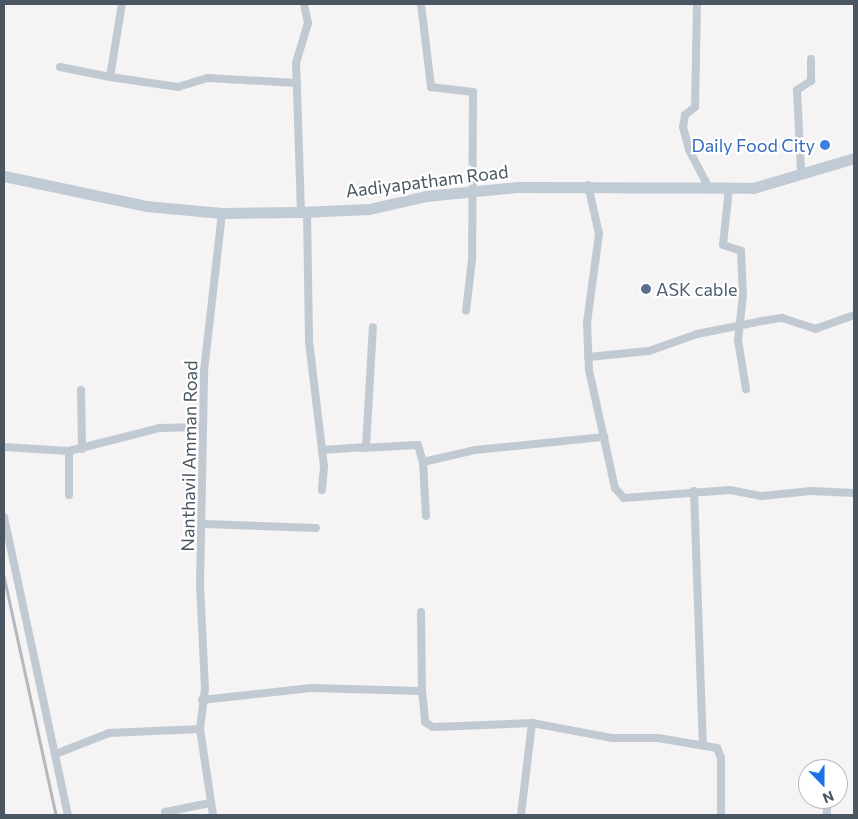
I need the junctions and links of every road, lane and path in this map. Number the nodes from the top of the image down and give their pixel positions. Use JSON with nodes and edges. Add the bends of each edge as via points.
{"nodes":[{"id":1,"x":122,"y":4,"type":"edge"},
{"id":2,"x":304,"y":4,"type":"edge"},
{"id":3,"x":421,"y":4,"type":"edge"},
{"id":4,"x":697,"y":4,"type":"edge"},
{"id":5,"x":811,"y":59,"type":"dead end"},
{"id":6,"x":60,"y":67,"type":"dead end"},
{"id":7,"x":110,"y":77,"type":"junction"},
{"id":8,"x":297,"y":83,"type":"junction"},
{"id":9,"x":854,"y":158,"type":"edge"},
{"id":10,"x":801,"y":171,"type":"junction"},
{"id":11,"x":4,"y":176,"type":"edge"},
{"id":12,"x":588,"y":186,"type":"junction"},
{"id":13,"x":709,"y":188,"type":"junction"},
{"id":14,"x":729,"y":188,"type":"junction"},
{"id":15,"x":473,"y":190,"type":"junction"},
{"id":16,"x":304,"y":212,"type":"junction"},
{"id":17,"x":222,"y":213,"type":"junction"},
{"id":18,"x":466,"y":311,"type":"dead end"},
{"id":19,"x":854,"y":315,"type":"edge"},
{"id":20,"x":373,"y":327,"type":"dead end"},
{"id":21,"x":739,"y":327,"type":"junction"},
{"id":22,"x":588,"y":357,"type":"junction"},
{"id":23,"x":746,"y":389,"type":"dead end"},
{"id":24,"x":81,"y":390,"type":"dead end"},
{"id":25,"x":203,"y":427,"type":"junction"},
{"id":26,"x":604,"y":438,"type":"junction"},
{"id":27,"x":4,"y":447,"type":"edge"},
{"id":28,"x":362,"y":448,"type":"junction"},
{"id":29,"x":82,"y":449,"type":"junction"},
{"id":30,"x":322,"y":450,"type":"junction"},
{"id":31,"x":69,"y":451,"type":"junction"},
{"id":32,"x":423,"y":462,"type":"junction"},
{"id":33,"x":322,"y":490,"type":"dead end"},
{"id":34,"x":694,"y":491,"type":"junction"},
{"id":35,"x":854,"y":494,"type":"edge"},
{"id":36,"x":69,"y":495,"type":"dead end"},
{"id":37,"x":426,"y":516,"type":"dead end"},
{"id":38,"x":4,"y":517,"type":"edge"},
{"id":39,"x":203,"y":524,"type":"junction"},
{"id":40,"x":316,"y":528,"type":"dead end"},
{"id":41,"x":421,"y":612,"type":"dead end"},
{"id":42,"x":422,"y":691,"type":"junction"},
{"id":43,"x":202,"y":700,"type":"junction"},
{"id":44,"x":532,"y":723,"type":"junction"},
{"id":45,"x":200,"y":728,"type":"junction"},
{"id":46,"x":703,"y":746,"type":"junction"},
{"id":47,"x":58,"y":753,"type":"junction"},
{"id":48,"x":210,"y":803,"type":"junction"},
{"id":49,"x":165,"y":812,"type":"dead end"},
{"id":50,"x":68,"y":815,"type":"edge"},
{"id":51,"x":213,"y":815,"type":"edge"},
{"id":52,"x":522,"y":815,"type":"edge"},
{"id":53,"x":721,"y":815,"type":"edge"}],
"edges":[{"from":1,"to":7,"type":"street"},
{"from":2,"to":8,"type":"street","via":[[308,23],[296,63]]},
{"from":3,"to":15,"type":"street","via":[[431,87],[468,88],[473,92]]},
{"from":4,"to":13,"type":"street","via":[[695,107],[685,116],[683,128],[688,150]]},
{"from":5,"to":10,"type":"street","via":[[811,81],[797,90]]},
{"from":6,"to":7,"type":"street"},
{"from":7,"to":8,"type":"street","via":[[178,87],[208,78]]},
{"from":8,"to":16,"type":"street"},
{"from":9,"to":10,"type":"street","name":"Aadiyapatham Road"},
{"from":10,"to":14,"type":"street","name":"Aadiyapatham Road","via":[[772,183]]},
{"from":11,"to":17,"type":"street","name":"Aadiyapatham Road","via":[[146,206]]},
{"from":12,"to":13,"type":"street","name":"Aadiyapatham Road"},
{"from":12,"to":15,"type":"street","name":"Aadiyapatham Road"},
{"from":12,"to":22,"type":"street","via":[[599,234],[587,323]]},
{"from":13,"to":14,"type":"street","name":"Aadiyapatham Road"},
{"from":14,"to":21,"type":"street","via":[[723,245],[741,251]]},
{"from":15,"to":16,"type":"street","name":"Aadiyapatham Road","via":[[369,209]]},
{"from":15,"to":18,"type":"street"},
{"from":16,"to":17,"type":"street","name":"Aadiyapatham Road"},
{"from":16,"to":30,"type":"street","via":[[309,342]]},
{"from":17,"to":25,"type":"street","name":"Nanthavil Amman Road","via":[[204,371]]},
{"from":19,"to":21,"type":"street","via":[[815,329],[782,318]]},
{"from":20,"to":28,"type":"street","via":[[366,443]]},
{"from":21,"to":22,"type":"street","via":[[649,351]]},
{"from":21,"to":23,"type":"street"},
{"from":22,"to":26,"type":"street"},
{"from":24,"to":29,"type":"street"},
{"from":25,"to":29,"type":"street","via":[[159,428]]},
{"from":25,"to":39,"type":"street","name":"Nanthavil Amman Road"},
{"from":26,"to":32,"type":"street","via":[[475,450]]},
{"from":26,"to":34,"type":"street","via":[[615,488],[624,498]]},
{"from":27,"to":31,"type":"street"},
{"from":28,"to":30,"type":"street"},
{"from":28,"to":32,"type":"street","via":[[418,445]]},
{"from":29,"to":31,"type":"street"},
{"from":30,"to":33,"type":"street"},
{"from":31,"to":36,"type":"street"},
{"from":32,"to":37,"type":"street"},
{"from":34,"to":35,"type":"street","via":[[730,490],[761,496],[811,491]]},
{"from":34,"to":46,"type":"street"},
{"from":38,"to":47,"type":"street"},
{"from":39,"to":40,"type":"street"},
{"from":39,"to":43,"type":"street","name":"Nanthavil Amman Road"},
{"from":41,"to":42,"type":"street"},
{"from":42,"to":43,"type":"street","via":[[311,688]]},
{"from":42,"to":44,"type":"street","via":[[428,726]]},
{"from":43,"to":45,"type":"street","name":"Nanthavil Amman Road"},
{"from":44,"to":46,"type":"street","via":[[612,738]]},
{"from":44,"to":52,"type":"street"},
{"from":45,"to":47,"type":"street","via":[[109,734]]},
{"from":45,"to":48,"type":"street","name":"Nanthavil Amman Road"},
{"from":46,"to":53,"type":"street","via":[[720,752]]},
{"from":47,"to":50,"type":"street"},
{"from":48,"to":49,"type":"street"},
{"from":48,"to":51,"type":"street","name":"Nanthavil Amman Road"}]}
